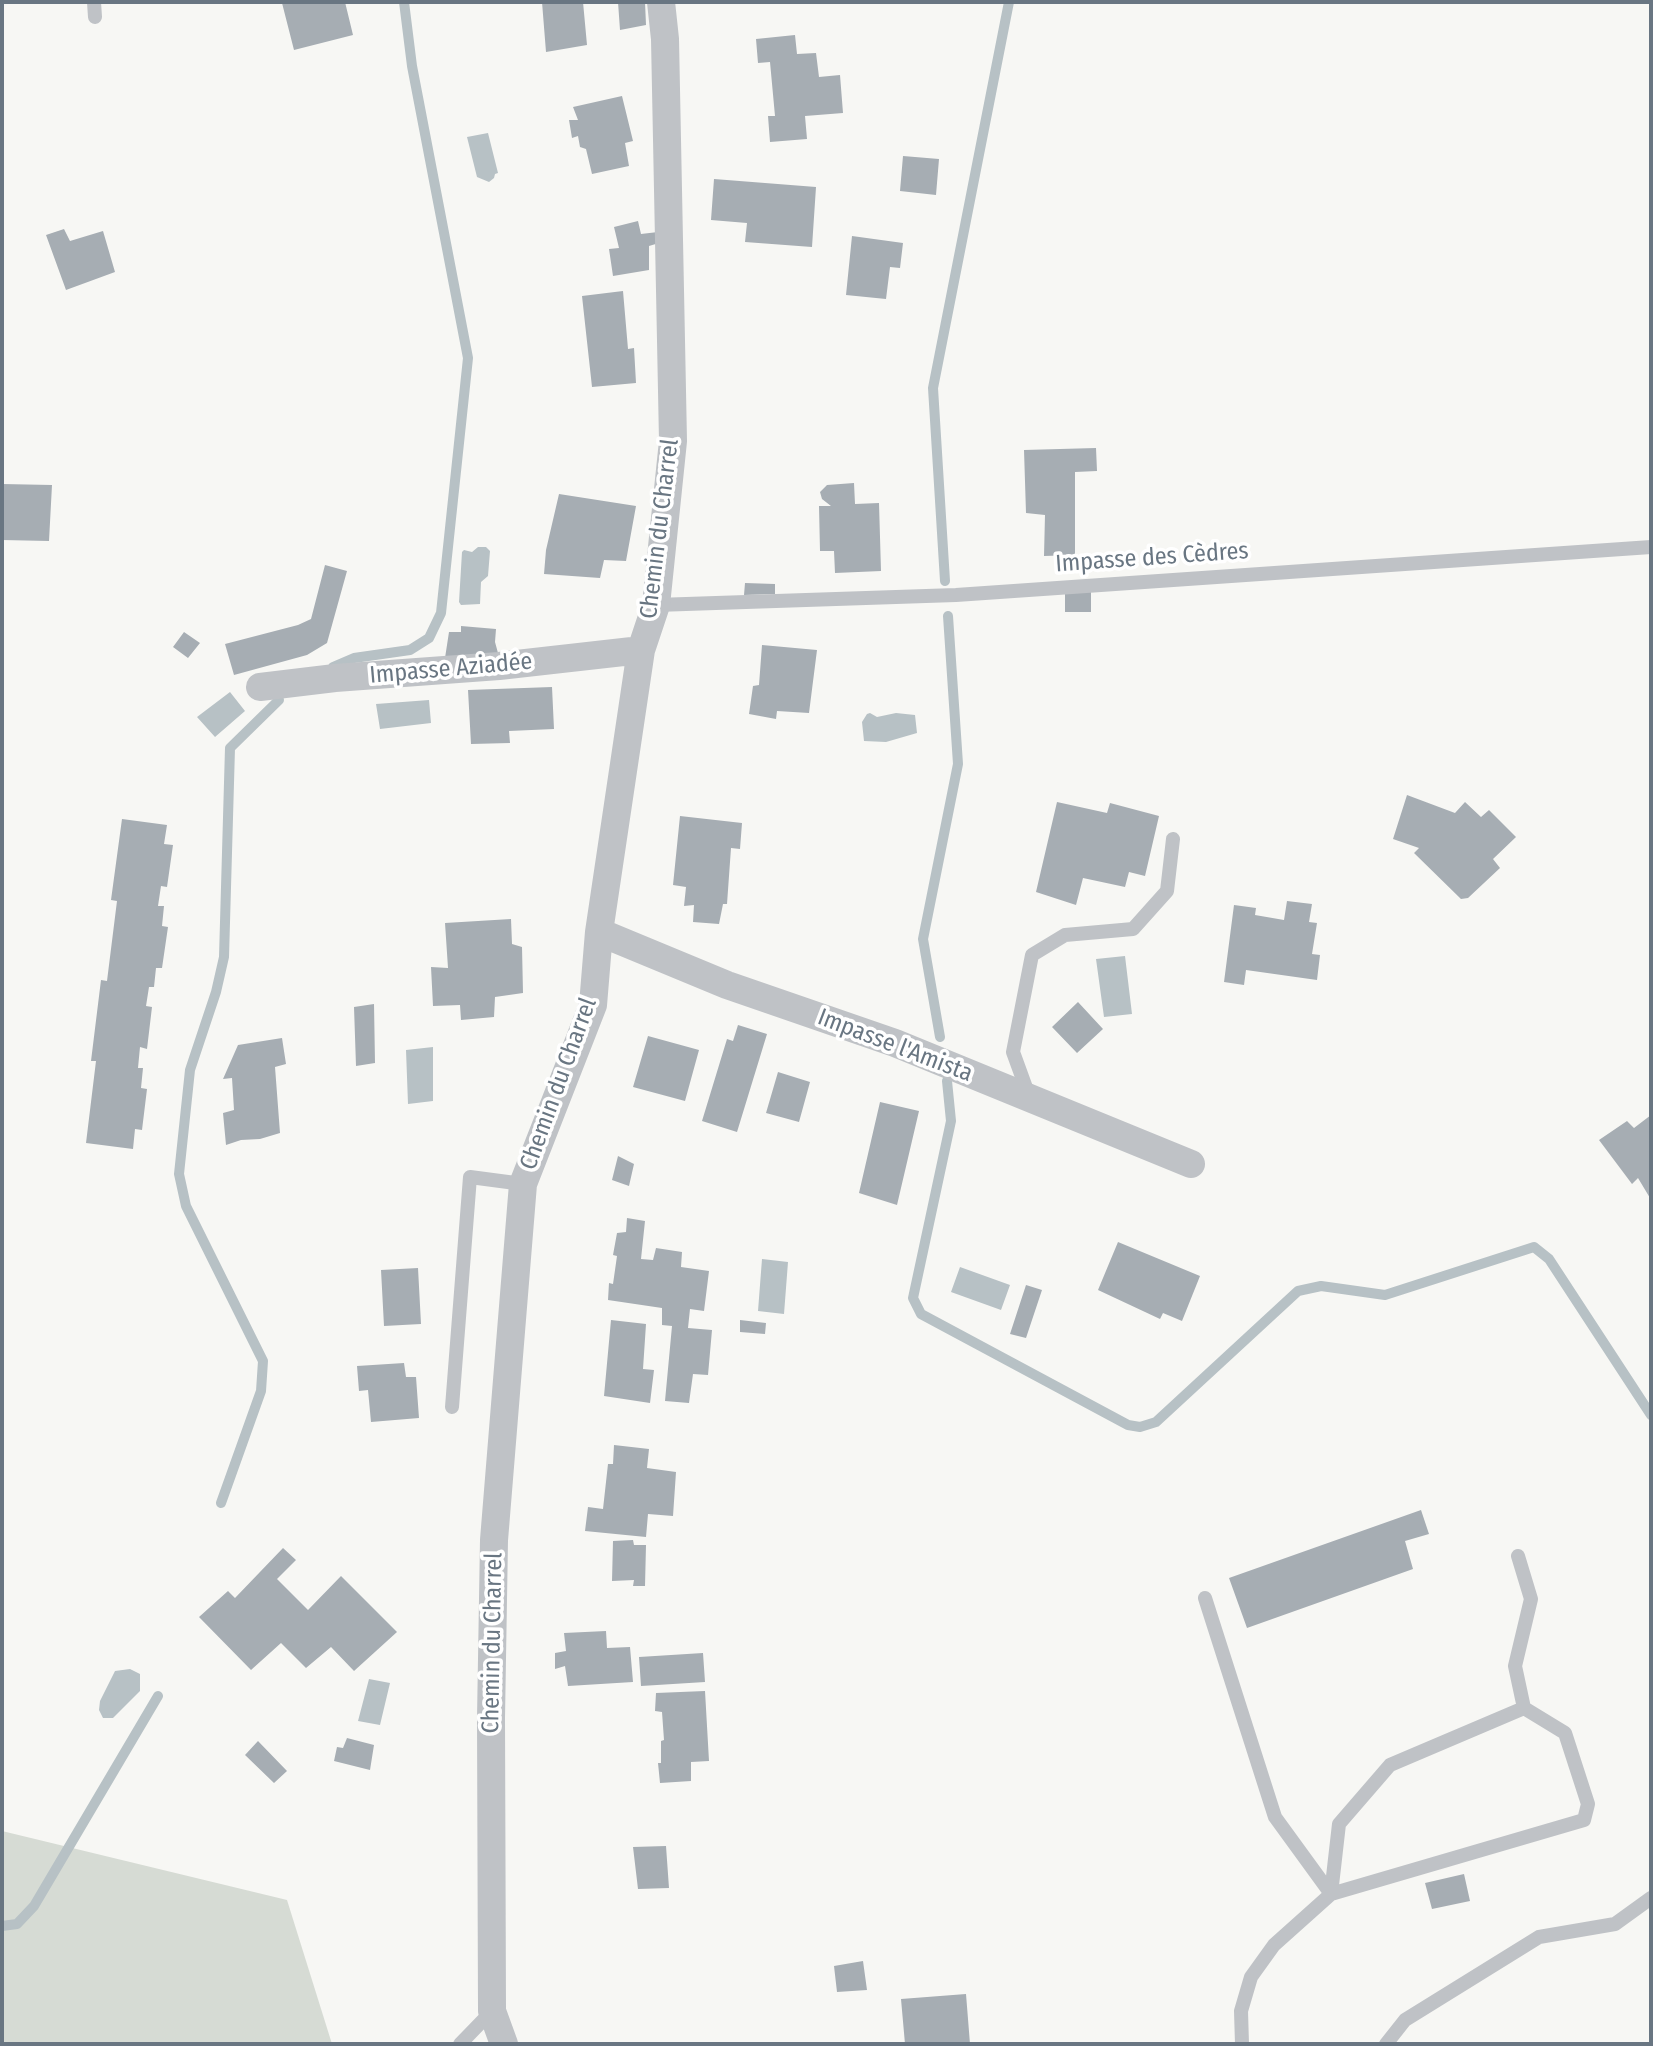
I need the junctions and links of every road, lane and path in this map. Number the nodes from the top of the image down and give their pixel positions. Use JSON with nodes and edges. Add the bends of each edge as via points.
{"nodes":[{"id":1,"x":94,"y":2,"type":"edge"},
{"id":2,"x":661,"y":2,"type":"edge"},
{"id":3,"x":95,"y":17,"type":"dead end"},
{"id":4,"x":1651,"y":547,"type":"edge"},
{"id":5,"x":656,"y":605,"type":"junction"},
{"id":6,"x":641,"y":650,"type":"junction"},
{"id":7,"x":260,"y":687,"type":"dead end"},
{"id":8,"x":1173,"y":839,"type":"dead end"},
{"id":9,"x":599,"y":932,"type":"junction"},
{"id":10,"x":1029,"y":1098,"type":"junction"},
{"id":11,"x":1191,"y":1164,"type":"dead end"},
{"id":12,"x":523,"y":1184,"type":"junction"},
{"id":13,"x":452,"y":1407,"type":"dead end"},
{"id":14,"x":1518,"y":1556,"type":"dead end"},
{"id":15,"x":1205,"y":1598,"type":"dead end"},
{"id":16,"x":1524,"y":1708,"type":"junction"},
{"id":17,"x":1331,"y":1894,"type":"junction"},
{"id":18,"x":1651,"y":1898,"type":"edge"},
{"id":19,"x":492,"y":2011,"type":"junction"},
{"id":20,"x":460,"y":2044,"type":"edge"},
{"id":21,"x":504,"y":2044,"type":"edge"},
{"id":22,"x":1242,"y":2044,"type":"edge"},
{"id":23,"x":1386,"y":2044,"type":"edge"}],
"edges":[{"from":1,"to":3,"type":"lane"},
{"from":2,"to":5,"type":"street","name":"Chemin du Charrel","via":[[673,441]]},
{"from":4,"to":5,"type":"lane","name":"Impasse des Cèdres","via":[[956,595]]},
{"from":5,"to":6,"type":"street","name":"Chemin du Charrel"},
{"from":6,"to":7,"type":"street","name":"Impasse Aziadée"},
{"from":6,"to":9,"type":"street","name":"Chemin du Charrel"},
{"from":8,"to":10,"type":"lane","via":[[1167,891],[1133,929],[1065,936],[1032,955],[1013,1052]]},
{"from":9,"to":10,"type":"street","name":"Impasse l'Amista"},
{"from":9,"to":12,"type":"street","name":"Chemin du Charrel","via":[[593,1005]]},
{"from":10,"to":11,"type":"street","name":"Impasse l'Amista"},
{"from":12,"to":13,"type":"lane","via":[[470,1177]]},
{"from":12,"to":19,"type":"street","name":"Chemin du Charrel","via":[[494,1539]]},
{"from":14,"to":16,"type":"lane","via":[[1531,1599],[1515,1666]]},
{"from":15,"to":17,"type":"lane","via":[[1275,1817]]},
{"from":16,"to":17,"type":"lane","via":[[1390,1765],[1339,1824]]},
{"from":16,"to":17,"type":"lane","via":[[1565,1733],[1588,1804],[1584,1820]]},
{"from":17,"to":22,"type":"lane","via":[[1274,1945],[1251,1977],[1241,2011]]},
{"from":18,"to":23,"type":"lane","via":[[1615,1924],[1539,1937],[1405,2020]]},
{"from":19,"to":20,"type":"lane"},
{"from":19,"to":21,"type":"street","name":"Chemin du Charrel"}]}
